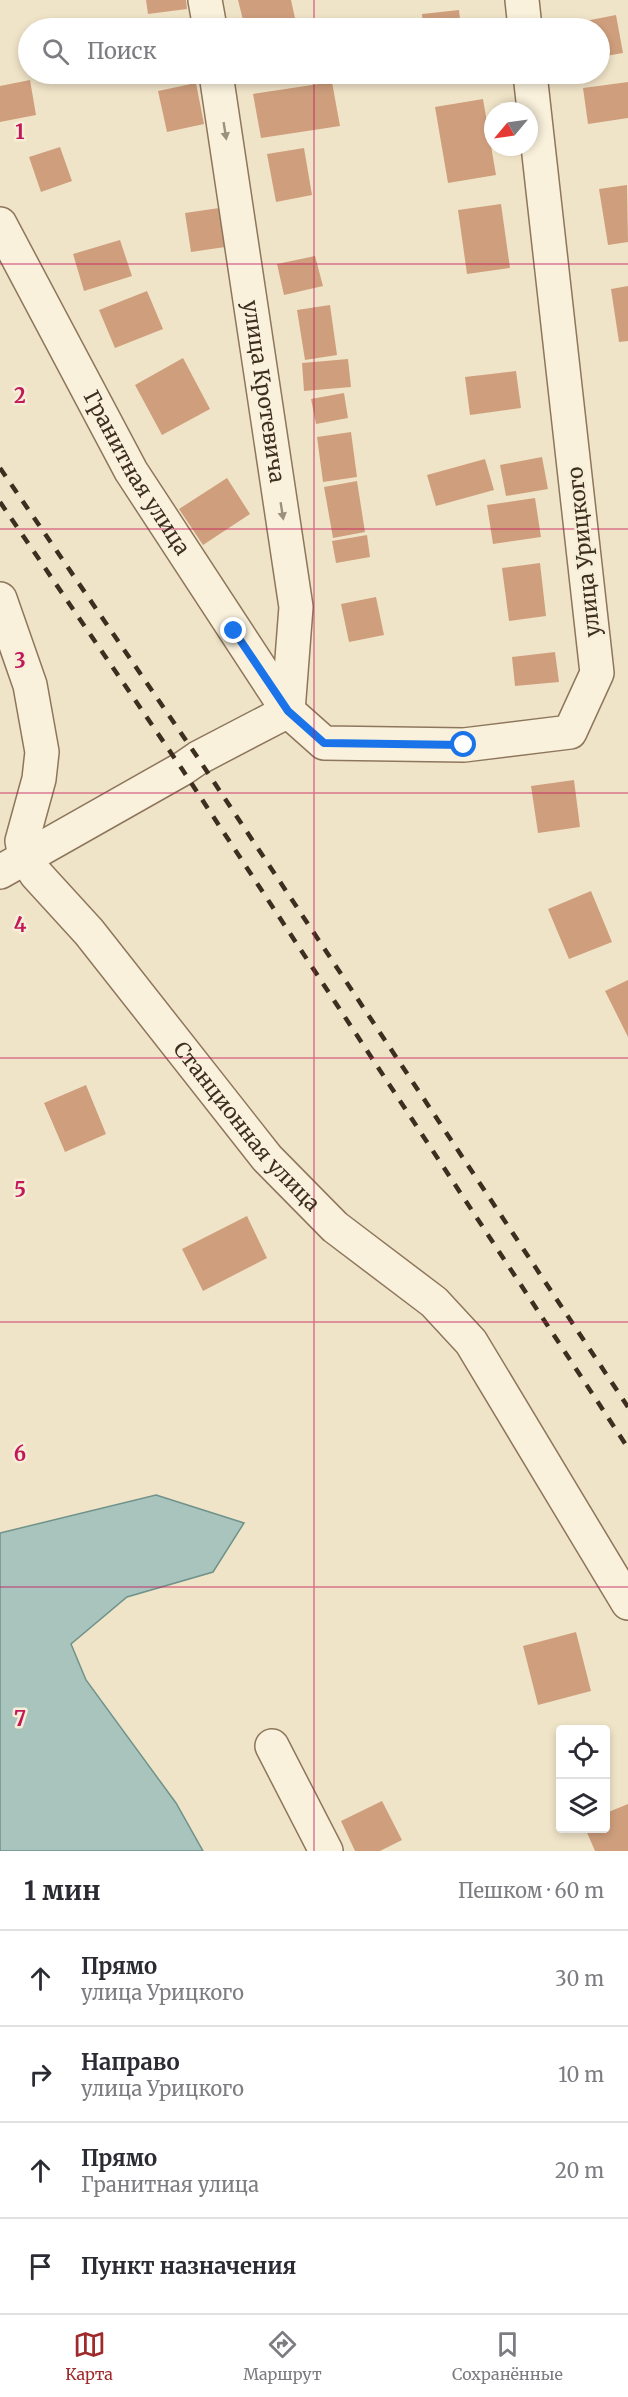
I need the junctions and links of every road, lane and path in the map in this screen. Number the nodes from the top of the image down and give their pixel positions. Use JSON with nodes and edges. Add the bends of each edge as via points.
{"nodes":[{"id":1,"x":205,"y":0,"type":"edge"},
{"id":2,"x":522,"y":0,"type":"edge"},
{"id":3,"x":208,"y":18,"type":"edge"},
{"id":4,"x":524,"y":18,"type":"edge"},
{"id":5,"x":218,"y":84,"type":"edge"},
{"id":6,"x":531,"y":84,"type":"edge"},
{"id":7,"x":0,"y":224,"type":"edge"},
{"id":8,"x":0,"y":599,"type":"edge"},
{"id":9,"x":288,"y":711,"type":"junction"},
{"id":10,"x":13,"y":865,"type":"edge"},
{"id":11,"x":628,"y":1603,"type":"edge"},
{"id":12,"x":272,"y":1746,"type":"dead end"},
{"id":13,"x":326,"y":1851,"type":"edge"}],
"edges":[{"from":1,"to":3,"type":"street"},
{"from":2,"to":4,"type":"street"},
{"from":5,"to":9,"type":"street","name":"улица Кротевича","one_way":true,"via":[[296,607]]},
{"from":6,"to":9,"type":"street","name":"улица Урицкого","via":[[597,673],[570,732],[464,745],[324,743]]},
{"from":7,"to":9,"type":"street","name":"Гранитная улица","via":[[131,471]]},
{"from":8,"to":10,"type":"street","via":[[30,685],[42,752],[39,779]]},
{"from":9,"to":10,"type":"street"},
{"from":10,"to":11,"type":"street","name":"Станционная улица","via":[[36,874],[89,932],[267,1158],[335,1227],[434,1302],[471,1342]]},
{"from":12,"to":13,"type":"street"}]}
